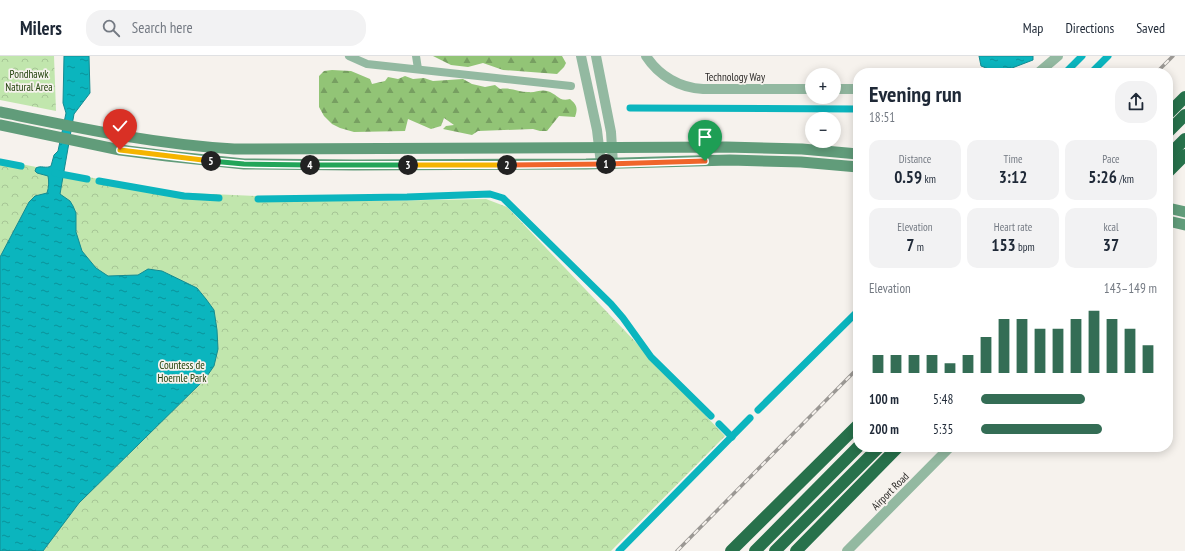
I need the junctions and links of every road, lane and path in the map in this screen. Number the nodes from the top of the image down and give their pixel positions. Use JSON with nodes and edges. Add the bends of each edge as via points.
{"nodes":[{"id":1,"x":349,"y":56,"type":"edge"},
{"id":2,"x":416,"y":56,"type":"edge"},
{"id":3,"x":581,"y":56,"type":"edge"},
{"id":4,"x":596,"y":56,"type":"edge"},
{"id":5,"x":646,"y":56,"type":"edge"},
{"id":6,"x":654,"y":56,"type":"edge"},
{"id":7,"x":1058,"y":56,"type":"edge"},
{"id":8,"x":1044,"y":68,"type":"edge"},
{"id":9,"x":418,"y":69,"type":"junction"},
{"id":10,"x":662,"y":73,"type":"junction"},
{"id":11,"x":571,"y":86,"type":"dead end"},
{"id":12,"x":805,"y":89,"type":"edge"},
{"id":13,"x":841,"y":89,"type":"edge"},
{"id":14,"x":853,"y":89,"type":"edge"},
{"id":15,"x":1185,"y":97,"type":"edge"},
{"id":16,"x":1173,"y":109,"type":"edge"},
{"id":17,"x":0,"y":112,"type":"edge"},
{"id":18,"x":1185,"y":115,"type":"edge"},
{"id":19,"x":0,"y":125,"type":"edge"},
{"id":20,"x":1173,"y":127,"type":"edge"},
{"id":21,"x":1185,"y":139,"type":"edge"},
{"id":22,"x":600,"y":147,"type":"junction"},
{"id":23,"x":612,"y":147,"type":"junction"},
{"id":24,"x":239,"y":149,"type":"junction"},
{"id":25,"x":1173,"y":151,"type":"edge"},
{"id":26,"x":853,"y":154,"type":"edge"},
{"id":27,"x":1185,"y":155,"type":"edge"},
{"id":28,"x":239,"y":163,"type":"junction"},
{"id":29,"x":601,"y":164,"type":"junction"},
{"id":30,"x":612,"y":164,"type":"junction"},
{"id":31,"x":853,"y":167,"type":"edge"},
{"id":32,"x":1173,"y":167,"type":"edge"},
{"id":33,"x":1173,"y":209,"type":"edge"},
{"id":34,"x":1185,"y":211,"type":"edge"},
{"id":35,"x":1173,"y":222,"type":"edge"},
{"id":36,"x":1173,"y":222,"type":"edge"},
{"id":37,"x":1185,"y":225,"type":"edge"},
{"id":38,"x":853,"y":430,"type":"edge"},
{"id":39,"x":853,"y":452,"type":"edge"},
{"id":40,"x":874,"y":452,"type":"edge"},
{"id":41,"x":893,"y":452,"type":"edge"},
{"id":42,"x":945,"y":452,"type":"edge"},
{"id":43,"x":798,"y":507,"type":"junction"},
{"id":44,"x":732,"y":551,"type":"edge"},
{"id":45,"x":736,"y":551,"type":"edge"},
{"id":46,"x":754,"y":551,"type":"edge"},
{"id":47,"x":776,"y":551,"type":"edge"},
{"id":48,"x":796,"y":551,"type":"edge"},
{"id":49,"x":847,"y":551,"type":"edge"}],
"edges":[{"from":1,"to":9,"type":"street","via":[[367,64]]},
{"from":2,"to":9,"type":"street"},
{"from":3,"to":22,"type":"street"},
{"from":4,"to":23,"type":"street"},
{"from":5,"to":10,"type":"street","name":"Technology Way"},
{"from":6,"to":10,"type":"street"},
{"from":7,"to":8,"type":"street"},
{"from":9,"to":11,"type":"street"},
{"from":10,"to":12,"type":"street","name":"Technology Way","via":[[679,84],[696,89]]},
{"from":13,"to":14,"type":"street"},
{"from":15,"to":16,"type":"highway"},
{"from":17,"to":24,"type":"main road","via":[[158,142]]},
{"from":18,"to":20,"type":"highway"},
{"from":19,"to":28,"type":"main road","via":[[148,154]]},
{"from":21,"to":25,"type":"highway"},
{"from":22,"to":23,"type":"main road"},
{"from":22,"to":24,"type":"main road"},
{"from":22,"to":29,"type":"street"},
{"from":23,"to":26,"type":"main road","via":[[752,147]]},
{"from":23,"to":30,"type":"street"},
{"from":24,"to":28,"type":"main road"},
{"from":27,"to":32,"type":"highway"},
{"from":28,"to":29,"type":"main road"},
{"from":29,"to":30,"type":"main road"},
{"from":30,"to":31,"type":"main road","via":[[736,160]]},
{"from":33,"to":34,"type":"main road","bridge":true},
{"from":34,"to":35,"type":"street"},
{"from":36,"to":37,"type":"main road","bridge":true},
{"from":38,"to":44,"type":"highway"},
{"from":39,"to":43,"type":"highway"},
{"from":40,"to":47,"type":"highway"},
{"from":41,"to":48,"type":"highway"},
{"from":42,"to":49,"type":"street","name":"Airport Road"},
{"from":43,"to":45,"type":"highway"},
{"from":43,"to":46,"type":"highway"}]}
